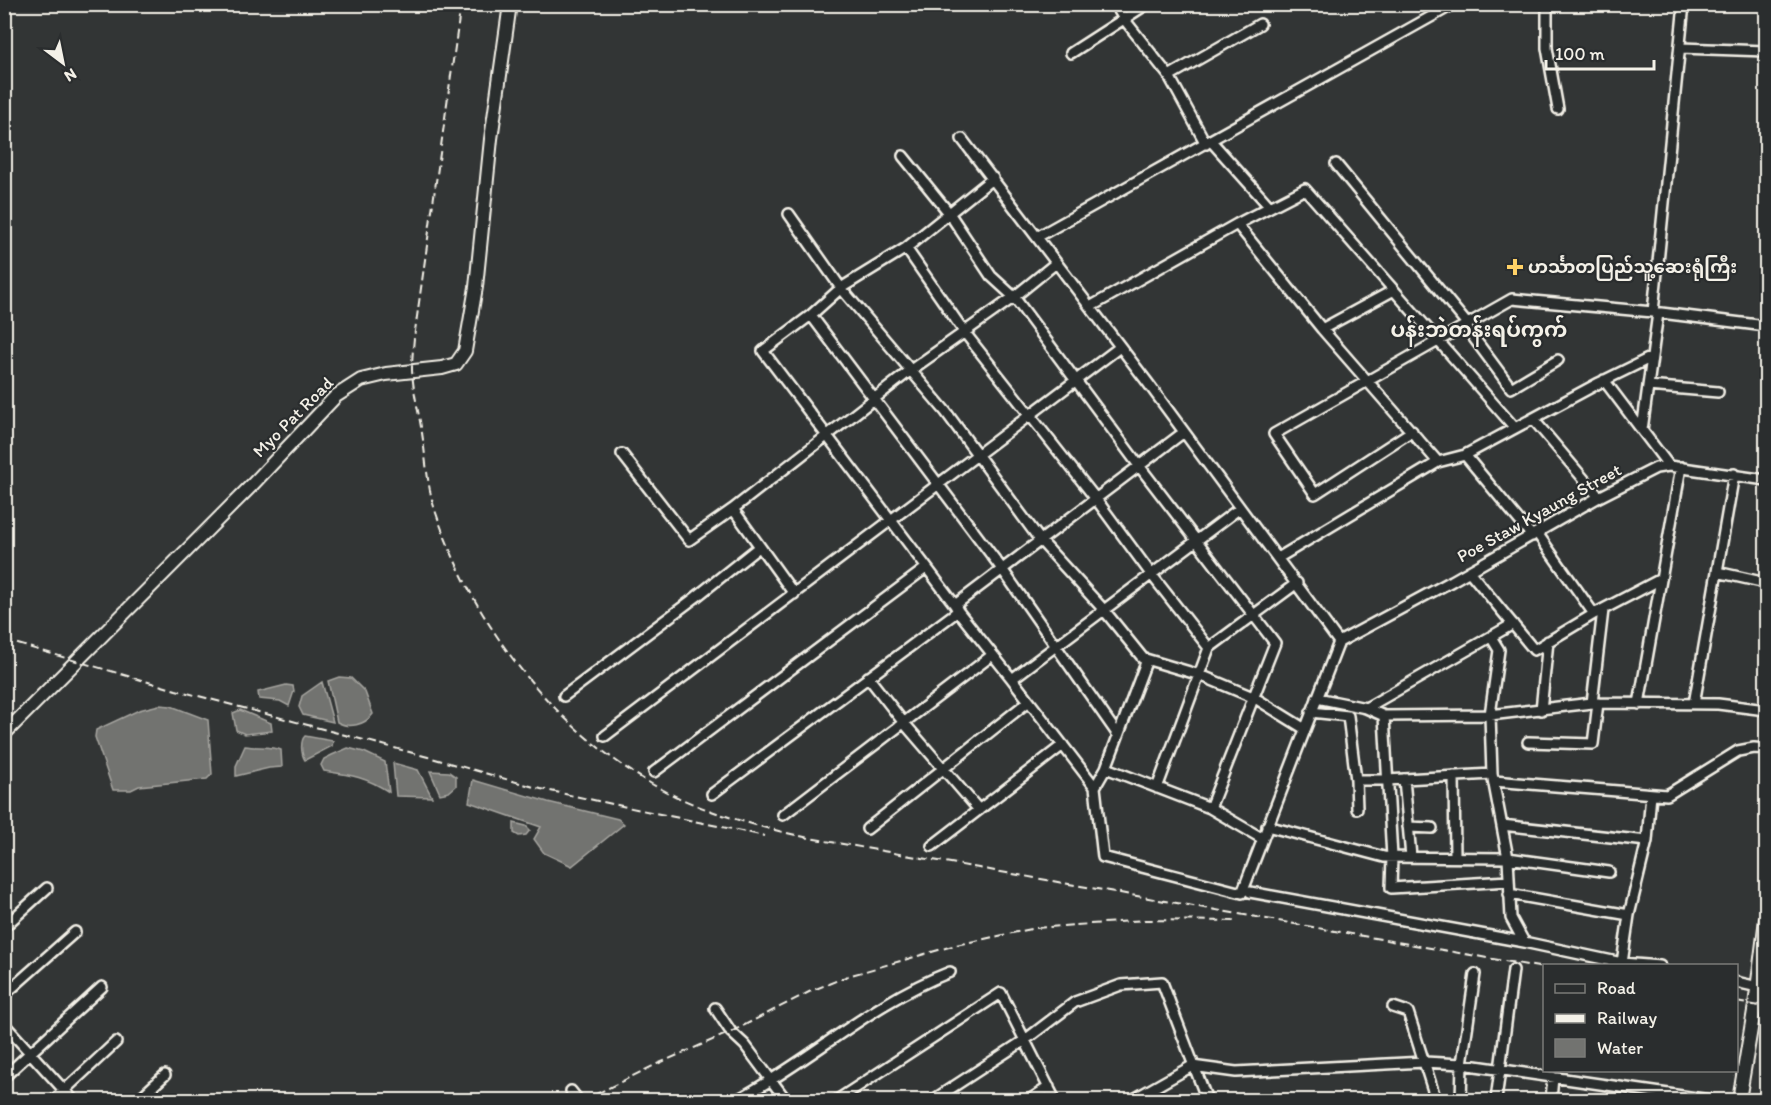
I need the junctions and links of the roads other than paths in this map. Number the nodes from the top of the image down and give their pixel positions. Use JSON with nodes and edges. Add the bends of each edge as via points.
{"nodes":[{"id":1,"x":510,"y":4,"type":"edge"},
{"id":2,"x":1115,"y":4,"type":"edge"},
{"id":3,"x":1147,"y":4,"type":"edge"},
{"id":4,"x":1454,"y":4,"type":"edge"},
{"id":5,"x":1547,"y":4,"type":"edge"},
{"id":6,"x":1684,"y":4,"type":"edge"},
{"id":7,"x":1124,"y":19,"type":"junction"},
{"id":8,"x":1260,"y":24,"type":"dead end"},
{"id":9,"x":1680,"y":48,"type":"junction"},
{"id":10,"x":1767,"y":51,"type":"edge"},
{"id":11,"x":1071,"y":52,"type":"dead end"},
{"id":12,"x":1169,"y":76,"type":"junction"},
{"id":13,"x":1558,"y":109,"type":"dead end"},
{"id":14,"x":962,"y":139,"type":"dead end"},
{"id":15,"x":1209,"y":142,"type":"junction"},
{"id":16,"x":903,"y":156,"type":"dead end"},
{"id":17,"x":1336,"y":164,"type":"dead end"},
{"id":18,"x":993,"y":178,"type":"junction"},
{"id":19,"x":1270,"y":207,"type":"junction"},
{"id":20,"x":949,"y":213,"type":"junction"},
{"id":21,"x":789,"y":214,"type":"dead end"},
{"id":22,"x":1237,"y":224,"type":"junction"},
{"id":23,"x":1037,"y":237,"type":"junction"},
{"id":24,"x":906,"y":248,"type":"junction"},
{"id":25,"x":1056,"y":263,"type":"junction"},
{"id":26,"x":841,"y":288,"type":"junction"},
{"id":27,"x":1394,"y":290,"type":"junction"},
{"id":28,"x":1014,"y":297,"type":"junction"},
{"id":29,"x":1090,"y":307,"type":"junction"},
{"id":30,"x":1655,"y":312,"type":"junction"},
{"id":31,"x":811,"y":315,"type":"junction"},
{"id":32,"x":1466,"y":326,"type":"junction"},
{"id":33,"x":1767,"y":326,"type":"edge"},
{"id":34,"x":1322,"y":329,"type":"junction"},
{"id":35,"x":965,"y":333,"type":"junction"},
{"id":36,"x":1438,"y":341,"type":"junction"},
{"id":37,"x":1120,"y":347,"type":"junction"},
{"id":38,"x":1652,"y":357,"type":"junction"},
{"id":39,"x":1558,"y":360,"type":"dead end"},
{"id":40,"x":911,"y":370,"type":"junction"},
{"id":41,"x":1368,"y":380,"type":"junction"},
{"id":42,"x":1604,"y":380,"type":"junction"},
{"id":43,"x":1077,"y":381,"type":"junction"},
{"id":44,"x":1648,"y":386,"type":"junction"},
{"id":45,"x":1718,"y":392,"type":"dead end"},
{"id":46,"x":874,"y":399,"type":"junction"},
{"id":47,"x":1031,"y":415,"type":"junction"},
{"id":48,"x":1533,"y":418,"type":"junction"},
{"id":49,"x":1515,"y":428,"type":"junction"},
{"id":50,"x":1642,"y":430,"type":"junction"},
{"id":51,"x":1412,"y":431,"type":"junction"},
{"id":52,"x":1184,"y":432,"type":"junction"},
{"id":53,"x":827,"y":434,"type":"junction"},
{"id":54,"x":622,"y":454,"type":"dead end"},
{"id":55,"x":978,"y":455,"type":"junction"},
{"id":56,"x":1465,"y":456,"type":"junction"},
{"id":57,"x":1438,"y":462,"type":"junction"},
{"id":58,"x":1669,"y":465,"type":"junction"},
{"id":59,"x":1140,"y":467,"type":"junction"},
{"id":60,"x":1681,"y":467,"type":"junction"},
{"id":61,"x":1734,"y":474,"type":"junction"},
{"id":62,"x":1767,"y":480,"type":"edge"},
{"id":63,"x":940,"y":485,"type":"junction"},
{"id":64,"x":1599,"y":497,"type":"junction"},
{"id":65,"x":1096,"y":499,"type":"junction"},
{"id":66,"x":1240,"y":508,"type":"junction"},
{"id":67,"x":733,"y":509,"type":"junction"},
{"id":68,"x":890,"y":520,"type":"junction"},
{"id":69,"x":1535,"y":535,"type":"junction"},
{"id":70,"x":1040,"y":540,"type":"junction"},
{"id":71,"x":1196,"y":540,"type":"junction"},
{"id":72,"x":759,"y":546,"type":"junction"},
{"id":73,"x":1278,"y":558,"type":"junction"},
{"id":74,"x":926,"y":568,"type":"junction"},
{"id":75,"x":1002,"y":569,"type":"junction"},
{"id":76,"x":1469,"y":571,"type":"junction"},
{"id":77,"x":1717,"y":572,"type":"junction"},
{"id":78,"x":1151,"y":574,"type":"junction"},
{"id":79,"x":1659,"y":580,"type":"junction"},
{"id":80,"x":1297,"y":583,"type":"junction"},
{"id":81,"x":1767,"y":583,"type":"edge"},
{"id":82,"x":794,"y":594,"type":"junction"},
{"id":83,"x":956,"y":608,"type":"junction"},
{"id":84,"x":1104,"y":610,"type":"junction"},
{"id":85,"x":1599,"y":612,"type":"junction"},
{"id":86,"x":1254,"y":614,"type":"junction"},
{"id":87,"x":1513,"y":624,"type":"junction"},
{"id":88,"x":1491,"y":637,"type":"junction"},
{"id":89,"x":1548,"y":641,"type":"junction"},
{"id":90,"x":1339,"y":642,"type":"junction"},
{"id":91,"x":1057,"y":646,"type":"junction"},
{"id":92,"x":1209,"y":648,"type":"junction"},
{"id":93,"x":992,"y":656,"type":"junction"},
{"id":94,"x":1142,"y":658,"type":"junction"},
{"id":95,"x":1200,"y":675,"type":"junction"},
{"id":96,"x":868,"y":677,"type":"junction"},
{"id":97,"x":1012,"y":679,"type":"junction"},
{"id":98,"x":564,"y":696,"type":"dead end"},
{"id":99,"x":1255,"y":698,"type":"junction"},
{"id":100,"x":1317,"y":698,"type":"junction"},
{"id":101,"x":1029,"y":701,"type":"junction"},
{"id":102,"x":1595,"y":703,"type":"junction"},
{"id":103,"x":1639,"y":704,"type":"junction"},
{"id":104,"x":1694,"y":704,"type":"junction"},
{"id":105,"x":1366,"y":708,"type":"junction"},
{"id":106,"x":1541,"y":710,"type":"junction"},
{"id":107,"x":1767,"y":710,"type":"edge"},
{"id":108,"x":1311,"y":712,"type":"junction"},
{"id":109,"x":1490,"y":715,"type":"junction"},
{"id":110,"x":1384,"y":716,"type":"junction"},
{"id":111,"x":904,"y":723,"type":"junction"},
{"id":112,"x":1305,"y":729,"type":"junction"},
{"id":113,"x":4,"y":734,"type":"edge"},
{"id":114,"x":1118,"y":735,"type":"junction"},
{"id":115,"x":605,"y":736,"type":"dead end"},
{"id":116,"x":1528,"y":742,"type":"dead end"},
{"id":117,"x":1063,"y":745,"type":"junction"},
{"id":118,"x":1767,"y":749,"type":"edge"},
{"id":119,"x":944,"y":768,"type":"junction"},
{"id":120,"x":1106,"y":768,"type":"junction"},
{"id":121,"x":654,"y":772,"type":"dead end"},
{"id":122,"x":1454,"y":776,"type":"junction"},
{"id":123,"x":1493,"y":777,"type":"junction"},
{"id":124,"x":1404,"y":779,"type":"junction"},
{"id":125,"x":1356,"y":780,"type":"junction"},
{"id":126,"x":1387,"y":780,"type":"junction"},
{"id":127,"x":1095,"y":787,"type":"junction"},
{"id":128,"x":1157,"y":788,"type":"junction"},
{"id":129,"x":712,"y":794,"type":"dead end"},
{"id":130,"x":1651,"y":794,"type":"junction"},
{"id":131,"x":1210,"y":808,"type":"junction"},
{"id":132,"x":1357,"y":809,"type":"dead end"},
{"id":133,"x":979,"y":810,"type":"junction"},
{"id":134,"x":783,"y":815,"type":"dead end"},
{"id":135,"x":1502,"y":825,"type":"junction"},
{"id":136,"x":1267,"y":826,"type":"junction"},
{"id":137,"x":1408,"y":827,"type":"junction"},
{"id":138,"x":1432,"y":828,"type":"dead end"},
{"id":139,"x":867,"y":829,"type":"dead end"},
{"id":140,"x":1263,"y":839,"type":"junction"},
{"id":141,"x":1647,"y":841,"type":"junction"},
{"id":142,"x":932,"y":846,"type":"dead end"},
{"id":143,"x":1392,"y":857,"type":"junction"},
{"id":144,"x":1411,"y":857,"type":"junction"},
{"id":145,"x":1455,"y":857,"type":"junction"},
{"id":146,"x":1508,"y":858,"type":"junction"},
{"id":147,"x":1609,"y":872,"type":"dead end"},
{"id":148,"x":1509,"y":881,"type":"junction"},
{"id":149,"x":47,"y":888,"type":"dead end"},
{"id":150,"x":1250,"y":892,"type":"dead end"},
{"id":151,"x":1509,"y":894,"type":"junction"},
{"id":152,"x":1629,"y":915,"type":"junction"},
{"id":153,"x":1767,"y":919,"type":"edge"},
{"id":154,"x":4,"y":927,"type":"edge"},
{"id":155,"x":75,"y":932,"type":"dead end"},
{"id":156,"x":1524,"y":942,"type":"junction"},
{"id":157,"x":1622,"y":963,"type":"junction"},
{"id":158,"x":1635,"y":964,"type":"edge"},
{"id":159,"x":1514,"y":970,"type":"dead end"},
{"id":160,"x":950,"y":972,"type":"dead end"},
{"id":161,"x":1475,"y":974,"type":"dead end"},
{"id":162,"x":1767,"y":977,"type":"edge"},
{"id":163,"x":1738,"y":982,"type":"edge"},
{"id":164,"x":102,"y":987,"type":"dead end"},
{"id":165,"x":1758,"y":987,"type":"junction"},
{"id":166,"x":4,"y":995,"type":"edge"},
{"id":167,"x":1393,"y":1007,"type":"dead end"},
{"id":168,"x":715,"y":1008,"type":"dead end"},
{"id":169,"x":4,"y":1024,"type":"edge"},
{"id":170,"x":1025,"y":1040,"type":"junction"},
{"id":171,"x":116,"y":1042,"type":"dead end"},
{"id":172,"x":31,"y":1052,"type":"junction"},
{"id":173,"x":1424,"y":1062,"type":"junction"},
{"id":174,"x":1462,"y":1064,"type":"junction"},
{"id":175,"x":1192,"y":1066,"type":"junction"},
{"id":176,"x":1500,"y":1070,"type":"junction"},
{"id":177,"x":165,"y":1075,"type":"dead end"},
{"id":178,"x":4,"y":1077,"type":"edge"},
{"id":179,"x":1553,"y":1077,"type":"junction"},
{"id":180,"x":771,"y":1082,"type":"junction"},
{"id":181,"x":1049,"y":1087,"type":"junction"},
{"id":182,"x":572,"y":1091,"type":"dead end"},
{"id":183,"x":63,"y":1092,"type":"junction"},
{"id":184,"x":54,"y":1101,"type":"edge"},
{"id":185,"x":72,"y":1101,"type":"edge"},
{"id":186,"x":138,"y":1101,"type":"edge"},
{"id":187,"x":578,"y":1101,"type":"edge"},
{"id":188,"x":737,"y":1101,"type":"edge"},
{"id":189,"x":786,"y":1101,"type":"edge"},
{"id":190,"x":837,"y":1101,"type":"edge"},
{"id":191,"x":933,"y":1101,"type":"edge"},
{"id":192,"x":1029,"y":1101,"type":"edge"},
{"id":193,"x":1055,"y":1101,"type":"edge"},
{"id":194,"x":1132,"y":1101,"type":"edge"},
{"id":195,"x":1207,"y":1101,"type":"edge"},
{"id":196,"x":1436,"y":1101,"type":"edge"},
{"id":197,"x":1461,"y":1101,"type":"edge"},
{"id":198,"x":1496,"y":1101,"type":"edge"},
{"id":199,"x":1551,"y":1101,"type":"edge"},
{"id":200,"x":1710,"y":1101,"type":"edge"},
{"id":201,"x":1739,"y":1101,"type":"edge"},
{"id":202,"x":1747,"y":1101,"type":"edge"}],
"edges":[{"from":1,"to":113,"type":"main road","name":"Myo Pat Road","via":[[476,287],[465,351],[456,364],[361,380],[336,396]]},
{"from":2,"to":7,"type":"street"},
{"from":3,"to":7,"type":"street"},
{"from":4,"to":15,"type":"street"},
{"from":5,"to":13,"type":"street","via":[[1547,48]]},
{"from":6,"to":9,"type":"street"},
{"from":7,"to":11,"type":"street"},
{"from":7,"to":12,"type":"street"},
{"from":8,"to":12,"type":"street"},
{"from":9,"to":10,"type":"street"},
{"from":9,"to":30,"type":"street"},
{"from":12,"to":15,"type":"street"},
{"from":14,"to":18,"type":"street"},
{"from":15,"to":19,"type":"street"},
{"from":15,"to":23,"type":"street"},
{"from":16,"to":20,"type":"street"},
{"from":17,"to":32,"type":"street"},
{"from":18,"to":20,"type":"street"},
{"from":18,"to":23,"type":"street"},
{"from":19,"to":22,"type":"street"},
{"from":19,"to":27,"type":"street","via":[[1305,189]]},
{"from":20,"to":24,"type":"street"},
{"from":20,"to":28,"type":"street","via":[[991,276]]},
{"from":21,"to":26,"type":"street"},
{"from":22,"to":29,"type":"street"},
{"from":22,"to":34,"type":"street"},
{"from":23,"to":25,"type":"street"},
{"from":24,"to":26,"type":"street"},
{"from":24,"to":35,"type":"street"},
{"from":25,"to":28,"type":"street"},
{"from":25,"to":29,"type":"street"},
{"from":26,"to":31,"type":"street"},
{"from":26,"to":40,"type":"street"},
{"from":27,"to":34,"type":"street"},
{"from":27,"to":36,"type":"street"},
{"from":28,"to":35,"type":"street"},
{"from":28,"to":43,"type":"street"},
{"from":29,"to":37,"type":"street"},
{"from":30,"to":32,"type":"street","via":[[1512,299]]},
{"from":30,"to":33,"type":"street"},
{"from":30,"to":38,"type":"street"},
{"from":31,"to":46,"type":"street"},
{"from":31,"to":53,"type":"street","via":[[764,351]]},
{"from":32,"to":36,"type":"street"},
{"from":32,"to":39,"type":"street","via":[[1511,388]]},
{"from":34,"to":41,"type":"street"},
{"from":35,"to":40,"type":"street"},
{"from":35,"to":47,"type":"street"},
{"from":36,"to":41,"type":"street"},
{"from":36,"to":49,"type":"street"},
{"from":37,"to":43,"type":"street"},
{"from":37,"to":52,"type":"street"},
{"from":38,"to":42,"type":"street"},
{"from":38,"to":44,"type":"street"},
{"from":40,"to":46,"type":"street"},
{"from":40,"to":55,"type":"street"},
{"from":41,"to":51,"type":"street"},
{"from":41,"to":51,"type":"street","via":[[1274,434],[1315,494]]},
{"from":42,"to":48,"type":"street"},
{"from":42,"to":50,"type":"street"},
{"from":43,"to":47,"type":"street"},
{"from":43,"to":59,"type":"street"},
{"from":44,"to":45,"type":"street"},
{"from":44,"to":50,"type":"street"},
{"from":46,"to":53,"type":"street"},
{"from":46,"to":63,"type":"street"},
{"from":47,"to":55,"type":"street"},
{"from":47,"to":65,"type":"street"},
{"from":48,"to":49,"type":"street"},
{"from":48,"to":64,"type":"street"},
{"from":49,"to":56,"type":"street"},
{"from":50,"to":58,"type":"street"},
{"from":51,"to":57,"type":"street"},
{"from":52,"to":59,"type":"street"},
{"from":52,"to":66,"type":"street"},
{"from":53,"to":67,"type":"street"},
{"from":53,"to":68,"type":"street"},
{"from":54,"to":67,"type":"street","via":[[689,540]]},
{"from":55,"to":63,"type":"street"},
{"from":55,"to":70,"type":"street"},
{"from":56,"to":57,"type":"street"},
{"from":56,"to":69,"type":"street"},
{"from":57,"to":73,"type":"street"},
{"from":58,"to":60,"type":"street"},
{"from":58,"to":64,"type":"street","name":"Poe Staw Kyaung Street"},
{"from":59,"to":65,"type":"street"},
{"from":59,"to":71,"type":"street"},
{"from":60,"to":61,"type":"street"},
{"from":60,"to":79,"type":"street"},
{"from":61,"to":62,"type":"street"},
{"from":61,"to":77,"type":"street"},
{"from":63,"to":68,"type":"street"},
{"from":63,"to":75,"type":"street"},
{"from":64,"to":69,"type":"street","name":"Poe Staw Kyaung Street"},
{"from":65,"to":70,"type":"street"},
{"from":65,"to":78,"type":"street"},
{"from":66,"to":71,"type":"street"},
{"from":66,"to":73,"type":"street"},
{"from":67,"to":72,"type":"street"},
{"from":68,"to":74,"type":"street"},
{"from":68,"to":82,"type":"street"},
{"from":69,"to":76,"type":"street","name":"Poe Staw Kyaung Street"},
{"from":69,"to":85,"type":"street"},
{"from":70,"to":75,"type":"street"},
{"from":70,"to":84,"type":"street"},
{"from":71,"to":78,"type":"street"},
{"from":71,"to":86,"type":"street"},
{"from":72,"to":82,"type":"street"},
{"from":72,"to":98,"type":"street"},
{"from":73,"to":80,"type":"street"},
{"from":74,"to":83,"type":"street"},
{"from":74,"to":121,"type":"street"},
{"from":75,"to":83,"type":"street"},
{"from":75,"to":91,"type":"street"},
{"from":76,"to":87,"type":"street"},
{"from":76,"to":90,"type":"street","name":"Poe Staw Kyaung Street"},
{"from":77,"to":81,"type":"street"},
{"from":77,"to":104,"type":"street"},
{"from":78,"to":84,"type":"street"},
{"from":78,"to":92,"type":"street"},
{"from":79,"to":85,"type":"street"},
{"from":79,"to":103,"type":"street"},
{"from":80,"to":86,"type":"street"},
{"from":80,"to":90,"type":"street"},
{"from":82,"to":115,"type":"street"},
{"from":83,"to":93,"type":"street"},
{"from":83,"to":96,"type":"street"},
{"from":84,"to":91,"type":"street"},
{"from":84,"to":94,"type":"street"},
{"from":85,"to":89,"type":"street"},
{"from":85,"to":102,"type":"street"},
{"from":86,"to":92,"type":"street"},
{"from":86,"to":99,"type":"street","via":[[1275,643]]},
{"from":87,"to":88,"type":"street"},
{"from":87,"to":89,"type":"street","via":[[1534,650]]},
{"from":88,"to":105,"type":"street"},
{"from":88,"to":109,"type":"street","via":[[1499,650]]},
{"from":89,"to":106,"type":"street"},
{"from":90,"to":100,"type":"street"},
{"from":91,"to":97,"type":"street"},
{"from":91,"to":114,"type":"street"},
{"from":92,"to":95,"type":"street"},
{"from":93,"to":97,"type":"street"},
{"from":93,"to":111,"type":"street"},
{"from":94,"to":95,"type":"street"},
{"from":94,"to":114,"type":"street","via":[[1146,662]]},
{"from":95,"to":99,"type":"street"},
{"from":95,"to":128,"type":"street"},
{"from":96,"to":111,"type":"street"},
{"from":96,"to":129,"type":"street"},
{"from":97,"to":101,"type":"street"},
{"from":99,"to":112,"type":"street"},
{"from":99,"to":131,"type":"street"},
{"from":100,"to":105,"type":"street"},
{"from":100,"to":108,"type":"street"},
{"from":101,"to":117,"type":"street"},
{"from":101,"to":119,"type":"street"},
{"from":102,"to":103,"type":"street"},
{"from":102,"to":106,"type":"street"},
{"from":102,"to":116,"type":"street","via":[[1593,744]]},
{"from":103,"to":104,"type":"street"},
{"from":104,"to":107,"type":"street"},
{"from":105,"to":110,"type":"street"},
{"from":106,"to":109,"type":"street"},
{"from":108,"to":112,"type":"street"},
{"from":108,"to":125,"type":"street","via":[[1348,716]]},
{"from":109,"to":110,"type":"street"},
{"from":109,"to":123,"type":"street"},
{"from":110,"to":126,"type":"street"},
{"from":111,"to":119,"type":"street"},
{"from":111,"to":134,"type":"street"},
{"from":112,"to":136,"type":"street"},
{"from":114,"to":120,"type":"street"},
{"from":117,"to":127,"type":"street"},
{"from":117,"to":133,"type":"street"},
{"from":118,"to":130,"type":"street","via":[[1738,751],[1668,795]]},
{"from":119,"to":133,"type":"street"},
{"from":119,"to":139,"type":"street"},
{"from":120,"to":127,"type":"street"},
{"from":120,"to":128,"type":"street"},
{"from":122,"to":123,"type":"street"},
{"from":122,"to":124,"type":"street"},
{"from":122,"to":145,"type":"street"},
{"from":123,"to":130,"type":"street"},
{"from":123,"to":135,"type":"street"},
{"from":124,"to":126,"type":"street"},
{"from":124,"to":137,"type":"street"},
{"from":125,"to":126,"type":"street"},
{"from":125,"to":132,"type":"street"},
{"from":126,"to":143,"type":"street"},
{"from":127,"to":140,"type":"street","via":[[1103,856],[1242,893]]},
{"from":128,"to":131,"type":"street"},
{"from":130,"to":141,"type":"street"},
{"from":131,"to":140,"type":"street"},
{"from":133,"to":142,"type":"street"},
{"from":135,"to":141,"type":"street"},
{"from":135,"to":146,"type":"street"},
{"from":136,"to":140,"type":"street"},
{"from":136,"to":143,"type":"street"},
{"from":137,"to":138,"type":"street"},
{"from":137,"to":144,"type":"street"},
{"from":141,"to":152,"type":"street"},
{"from":143,"to":144,"type":"street"},
{"from":143,"to":148,"type":"street","via":[[1391,888]]},
{"from":144,"to":145,"type":"street"},
{"from":145,"to":146,"type":"street"},
{"from":146,"to":147,"type":"street"},
{"from":146,"to":148,"type":"street"},
{"from":148,"to":151,"type":"street"},
{"from":149,"to":154,"type":"street"},
{"from":150,"to":156,"type":"street"},
{"from":151,"to":152,"type":"street"},
{"from":151,"to":156,"type":"street","via":[[1511,918]]},
{"from":152,"to":157,"type":"street"},
{"from":153,"to":165,"type":"main road"},
{"from":155,"to":166,"type":"street"},
{"from":156,"to":157,"type":"street"},
{"from":157,"to":158,"type":"street"},
{"from":159,"to":176,"type":"street"},
{"from":160,"to":180,"type":"street","via":[[870,1014]]},
{"from":161,"to":174,"type":"street"},
{"from":162,"to":202,"type":"main road"},
{"from":163,"to":165,"type":"street"},
{"from":164,"to":172,"type":"street"},
{"from":165,"to":201,"type":"main road"},
{"from":167,"to":173,"type":"street","via":[[1408,1012]]},
{"from":168,"to":180,"type":"street"},
{"from":169,"to":172,"type":"street"},
{"from":170,"to":175,"type":"street","via":[[1075,1002],[1121,985],[1162,982]]},
{"from":170,"to":181,"type":"street"},
{"from":170,"to":190,"type":"street","via":[[1001,993]]},
{"from":170,"to":191,"type":"street"},
{"from":171,"to":183,"type":"street"},
{"from":172,"to":178,"type":"street"},
{"from":172,"to":183,"type":"street"},
{"from":173,"to":174,"type":"street"},
{"from":173,"to":175,"type":"street","via":[[1236,1072]]},
{"from":173,"to":196,"type":"street"},
{"from":174,"to":176,"type":"street"},
{"from":174,"to":197,"type":"street"},
{"from":175,"to":194,"type":"street"},
{"from":175,"to":195,"type":"street"},
{"from":176,"to":179,"type":"street"},
{"from":176,"to":198,"type":"street"},
{"from":177,"to":186,"type":"street"},
{"from":179,"to":199,"type":"street"},
{"from":179,"to":200,"type":"street"},
{"from":180,"to":188,"type":"street"},
{"from":180,"to":189,"type":"street"},
{"from":181,"to":192,"type":"street"},
{"from":181,"to":193,"type":"street"},
{"from":182,"to":187,"type":"street"},
{"from":183,"to":184,"type":"street"},
{"from":183,"to":185,"type":"street"}]}
